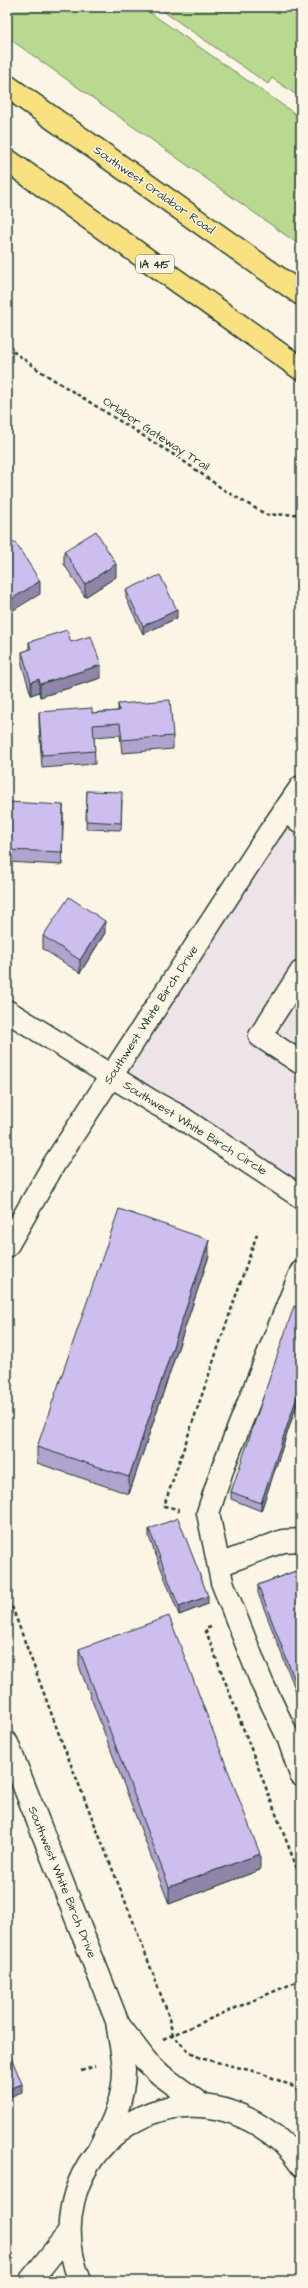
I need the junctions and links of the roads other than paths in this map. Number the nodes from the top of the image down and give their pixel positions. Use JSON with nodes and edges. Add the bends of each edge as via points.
{"nodes":[{"id":1,"x":7,"y":86,"type":"edge"},
{"id":2,"x":7,"y":160,"type":"edge"},
{"id":3,"x":301,"y":294,"type":"edge"},
{"id":4,"x":301,"y":369,"type":"edge"},
{"id":5,"x":301,"y":787,"type":"edge"},
{"id":6,"x":293,"y":817,"type":"edge"},
{"id":7,"x":301,"y":972,"type":"edge"},
{"id":8,"x":7,"y":1011,"type":"edge"},
{"id":9,"x":301,"y":1063,"type":"edge"},
{"id":10,"x":112,"y":1075,"type":"junction"},
{"id":11,"x":301,"y":1197,"type":"edge"},
{"id":12,"x":7,"y":1246,"type":"edge"},
{"id":13,"x":301,"y":1272,"type":"edge"},
{"id":14,"x":301,"y":1540,"type":"edge"},
{"id":15,"x":218,"y":1565,"type":"junction"},
{"id":16,"x":7,"y":1743,"type":"edge"},
{"id":17,"x":301,"y":1775,"type":"edge"},
{"id":18,"x":129,"y":2053,"type":"junction"},
{"id":19,"x":203,"y":2106,"type":"junction"},
{"id":20,"x":99,"y":2149,"type":"junction"},
{"id":21,"x":301,"y":2165,"type":"edge"},
{"id":22,"x":68,"y":2234,"type":"junction"},
{"id":23,"x":30,"y":2281,"type":"edge"},
{"id":24,"x":80,"y":2281,"type":"edge"}],
"edges":[{"from":1,"to":3,"type":"main road","name":"Southwest Oralabor Road"},
{"from":2,"to":4,"type":"main road","number":"IA 415"},
{"from":5,"to":6,"type":"street","name":"Southwest White Birch Drive"},
{"from":6,"to":10,"type":"street","name":"Southwest White Birch Drive"},
{"from":7,"to":9,"type":"street","via":[[260,1036]]},
{"from":8,"to":10,"type":"street","name":"Southwest White Birch Circle"},
{"from":10,"to":11,"type":"street","name":"Southwest White Birch Circle"},
{"from":10,"to":12,"type":"street","name":"Southwest White Birch Drive","via":[[54,1164]]},
{"from":13,"to":15,"type":"street","via":[[223,1467],[208,1513]]},
{"from":14,"to":15,"type":"street","via":[[283,1541]]},
{"from":15,"to":17,"type":"street","via":[[222,1582],[262,1683],[288,1737]]},
{"from":16,"to":18,"type":"street","name":"Southwest White Birch Drive"},
{"from":18,"to":19,"type":"street","name":"Southwest White Birch Drive"},
{"from":18,"to":20,"type":"street","name":"Southwest White Birch Drive","via":[[115,2117]]},
{"from":19,"to":20,"type":"street","name":"Southwest White Birch Drive","via":[[174,2107],[146,2115],[120,2130]]},
{"from":19,"to":21,"type":"street","name":"Southwest White Birch Drive","via":[[241,2114],[274,2134]]},
{"from":20,"to":22,"type":"street","name":"Southwest White Birch Drive","via":[[81,2174],[71,2203]]},
{"from":22,"to":23,"type":"street"},
{"from":22,"to":24,"type":"street","name":"Southwest White Birch Drive","via":[[73,2264]]}]}
